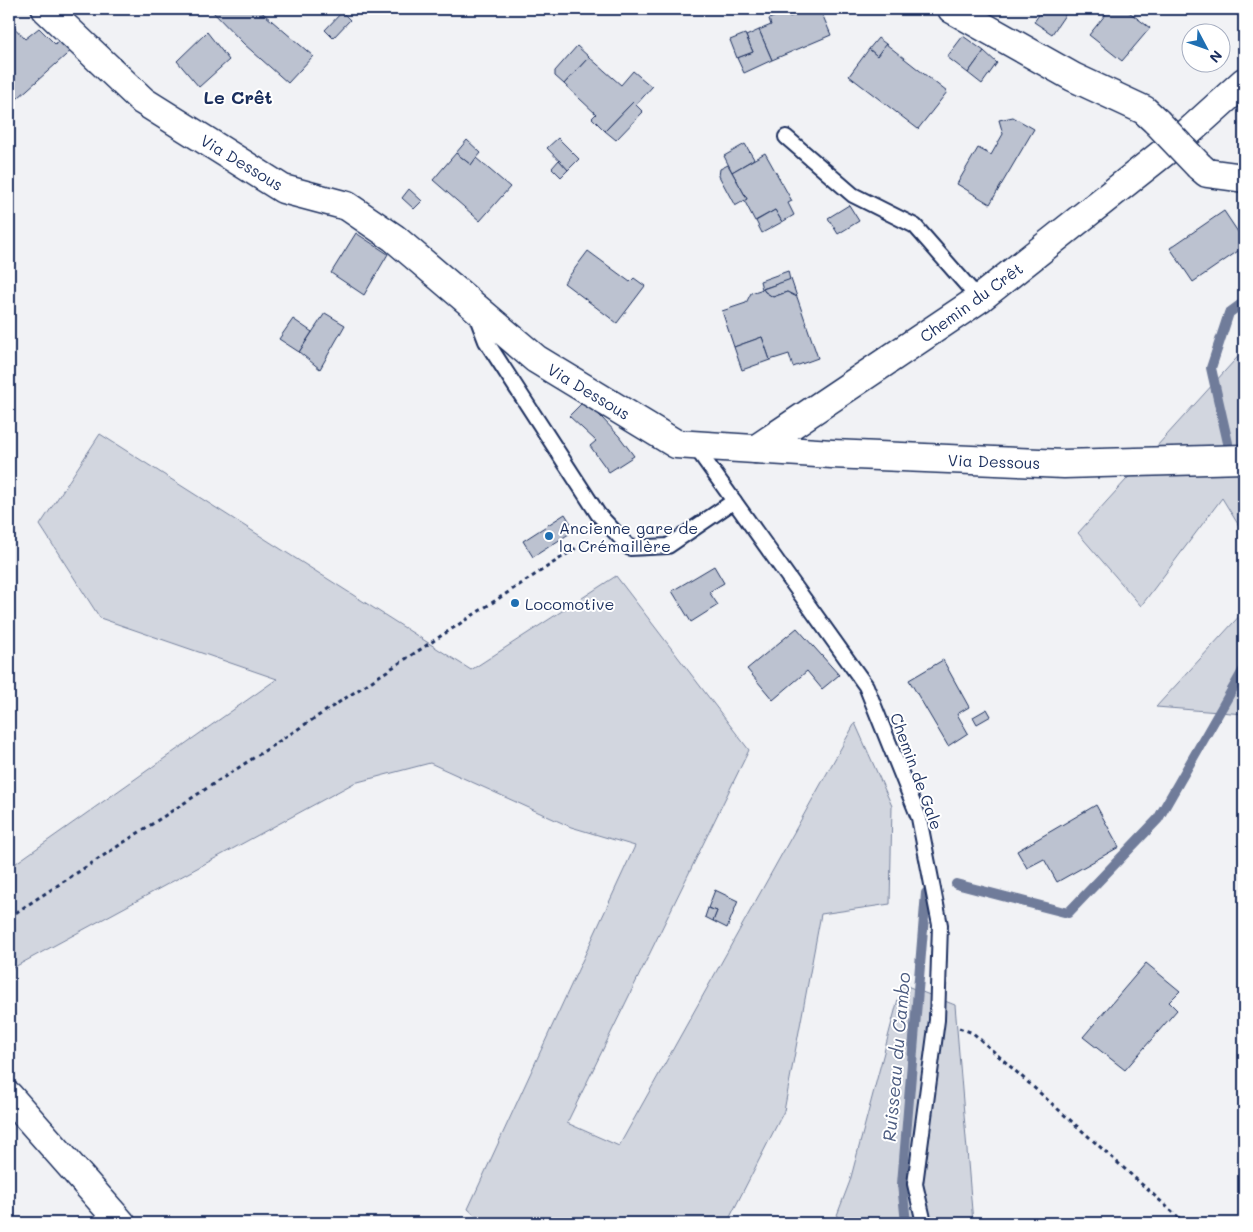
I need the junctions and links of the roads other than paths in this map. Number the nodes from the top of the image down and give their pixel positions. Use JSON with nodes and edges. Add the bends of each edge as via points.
{"nodes":[{"id":1,"x":46,"y":9,"type":"edge"},
{"id":2,"x":952,"y":9,"type":"edge"},
{"id":3,"x":1244,"y":82,"type":"edge"},
{"id":4,"x":786,"y":137,"type":"dead end"},
{"id":5,"x":1244,"y":178,"type":"edge"},
{"id":6,"x":979,"y":299,"type":"junction"},
{"id":7,"x":472,"y":305,"type":"junction"},
{"id":8,"x":693,"y":444,"type":"junction"},
{"id":9,"x":756,"y":449,"type":"junction"},
{"id":10,"x":1244,"y":459,"type":"edge"},
{"id":11,"x":734,"y":501,"type":"junction"},
{"id":12,"x":9,"y":1096,"type":"edge"},
{"id":13,"x":121,"y":1223,"type":"edge"},
{"id":14,"x":924,"y":1223,"type":"edge"}],
"edges":[{"from":1,"to":7,"type":"street","name":"Via Dessous","via":[[143,101],[283,189],[347,206],[394,238]]},
{"from":2,"to":5,"type":"street","bridge":true,"via":[[1073,77],[1144,110],[1207,173]]},
{"from":3,"to":6,"type":"street","name":"Chemin du Crêt","via":[[1182,138]]},
{"from":4,"to":6,"type":"lane","via":[[853,194],[915,226]]},
{"from":6,"to":9,"type":"street","name":"Chemin du Crêt"},
{"from":7,"to":8,"type":"street","name":"Via Dessous","via":[[536,359],[676,444]]},
{"from":7,"to":11,"type":"lane","via":[[486,341],[598,514],[630,548],[668,546]]},
{"from":8,"to":9,"type":"street","name":"Via Dessous"},
{"from":8,"to":11,"type":"lane","name":"Chemin de Gale"},
{"from":9,"to":10,"type":"street","name":"Via Dessous","via":[[1064,464]]},
{"from":11,"to":14,"type":"lane","name":"Chemin de Gale","via":[[866,686],[920,818],[940,925],[937,1020],[915,1184]]},
{"from":12,"to":13,"type":"street"}]}
